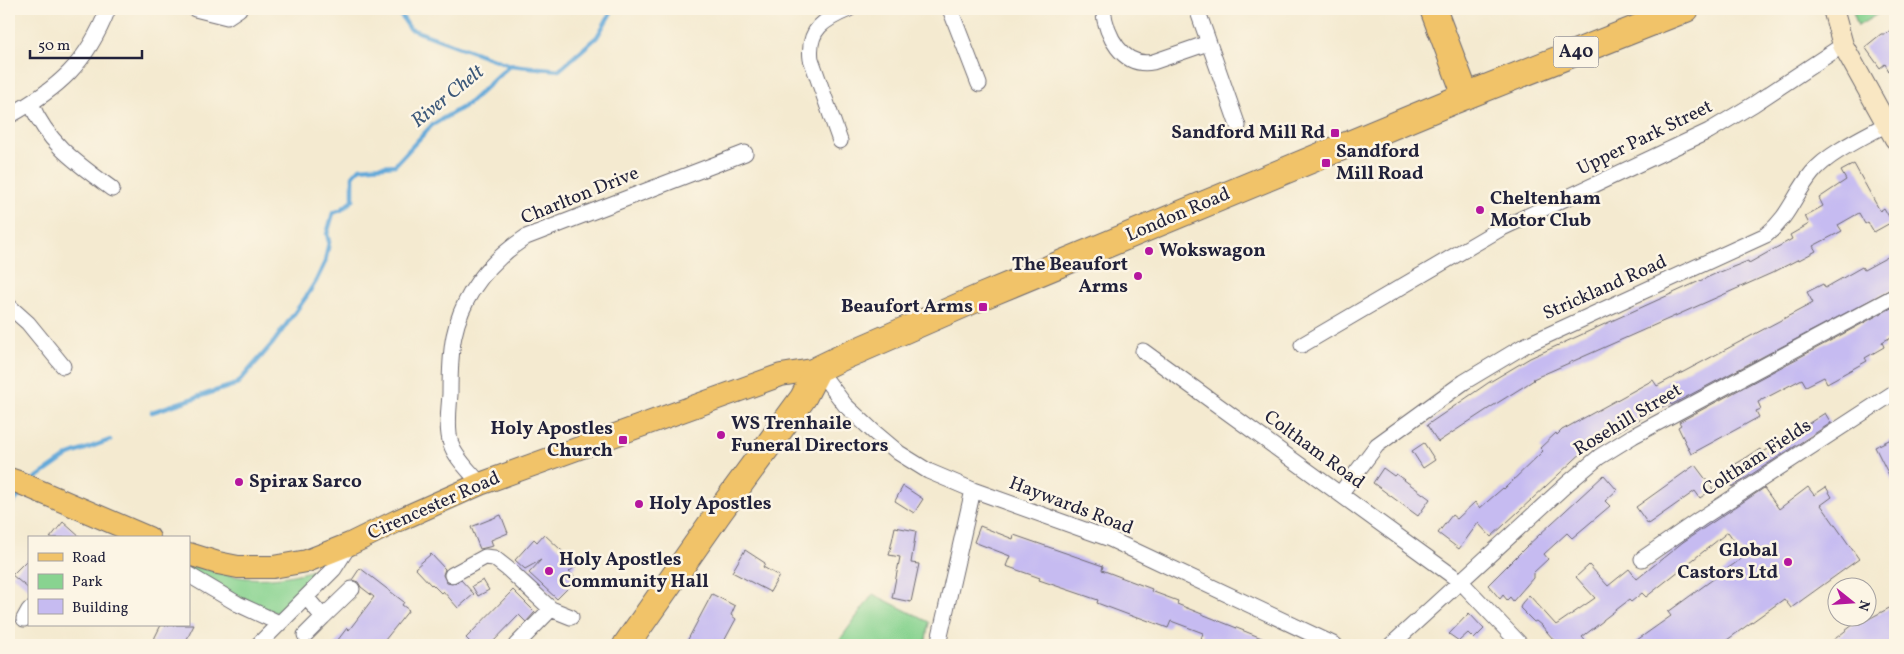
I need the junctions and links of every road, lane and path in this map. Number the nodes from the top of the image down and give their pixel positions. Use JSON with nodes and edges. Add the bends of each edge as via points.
{"nodes":[{"id":1,"x":108,"y":9,"type":"edge"},
{"id":2,"x":195,"y":9,"type":"edge"},
{"id":3,"x":239,"y":9,"type":"edge"},
{"id":4,"x":849,"y":9,"type":"edge"},
{"id":5,"x":950,"y":9,"type":"edge"},
{"id":6,"x":1103,"y":9,"type":"edge"},
{"id":7,"x":1197,"y":9,"type":"edge"},
{"id":8,"x":1433,"y":9,"type":"edge"},
{"id":9,"x":1686,"y":9,"type":"edge"},
{"id":10,"x":1833,"y":9,"type":"edge"},
{"id":11,"x":1208,"y":43,"type":"junction"},
{"id":12,"x":1843,"y":45,"type":"junction"},
{"id":13,"x":979,"y":84,"type":"dead end"},
{"id":14,"x":1466,"y":96,"type":"junction"},
{"id":15,"x":31,"y":104,"type":"junction"},
{"id":16,"x":9,"y":116,"type":"edge"},
{"id":17,"x":1238,"y":126,"type":"dead end"},
{"id":18,"x":1891,"y":131,"type":"edge"},
{"id":19,"x":840,"y":141,"type":"dead end"},
{"id":20,"x":745,"y":153,"type":"dead end"},
{"id":21,"x":112,"y":189,"type":"dead end"},
{"id":22,"x":1895,"y":296,"type":"edge"},
{"id":23,"x":9,"y":306,"type":"edge"},
{"id":24,"x":1302,"y":346,"type":"dead end"},
{"id":25,"x":1143,"y":351,"type":"dead end"},
{"id":26,"x":63,"y":366,"type":"dead end"},
{"id":27,"x":818,"y":369,"type":"junction"},
{"id":28,"x":1895,"y":392,"type":"edge"},
{"id":29,"x":14,"y":480,"type":"edge"},
{"id":30,"x":480,"y":484,"type":"junction"},
{"id":31,"x":973,"y":490,"type":"junction"},
{"id":32,"x":1340,"y":494,"type":"junction"},
{"id":33,"x":144,"y":536,"type":"edge"},
{"id":34,"x":350,"y":544,"type":"junction"},
{"id":35,"x":190,"y":554,"type":"edge"},
{"id":36,"x":1642,"y":560,"type":"dead end"},
{"id":37,"x":452,"y":575,"type":"dead end"},
{"id":38,"x":190,"y":576,"type":"edge"},
{"id":39,"x":1461,"y":582,"type":"junction"},
{"id":40,"x":352,"y":590,"type":"dead end"},
{"id":41,"x":306,"y":597,"type":"junction"},
{"id":42,"x":551,"y":609,"type":"junction"},
{"id":43,"x":323,"y":617,"type":"junction"},
{"id":44,"x":571,"y":617,"type":"dead end"},
{"id":45,"x":279,"y":623,"type":"junction"},
{"id":46,"x":305,"y":635,"type":"dead end"},
{"id":47,"x":258,"y":645,"type":"edge"},
{"id":48,"x":516,"y":645,"type":"edge"},
{"id":49,"x":626,"y":645,"type":"edge"},
{"id":50,"x":938,"y":645,"type":"edge"},
{"id":51,"x":1335,"y":645,"type":"edge"},
{"id":52,"x":1391,"y":645,"type":"edge"},
{"id":53,"x":1521,"y":645,"type":"edge"}],
"edges":[{"from":1,"to":15,"type":"street","via":[[81,59],[55,86]]},
{"from":2,"to":3,"type":"street","via":[[227,17]]},
{"from":4,"to":19,"type":"street","via":[[820,25],[812,38],[810,52]]},
{"from":5,"to":13,"type":"street"},
{"from":6,"to":11,"type":"street","via":[[1113,40],[1133,62],[1146,64]]},
{"from":7,"to":11,"type":"street"},
{"from":8,"to":14,"type":"highway"},
{"from":9,"to":14,"type":"highway","name":"London Road","number":"A40"},
{"from":10,"to":12,"type":"main road"},
{"from":11,"to":17,"type":"street"},
{"from":12,"to":18,"type":"main road"},
{"from":12,"to":24,"type":"street","name":"Upper Park Street","via":[[1709,131],[1500,229]]},
{"from":14,"to":27,"type":"highway","name":"London Road","number":"A40","via":[[992,292]]},
{"from":15,"to":16,"type":"street"},
{"from":15,"to":21,"type":"street","via":[[63,152]]},
{"from":18,"to":32,"type":"street","name":"Strickland Road","via":[[1824,162],[1813,172],[1781,221],[1766,235],[1524,346],[1493,364],[1377,445]]},
{"from":20,"to":30,"type":"street","name":"Charlton Drive","via":[[526,237],[500,256],[478,280],[463,307],[453,337],[449,410],[453,449]]},
{"from":22,"to":39,"type":"street","name":"Rosehill Street","via":[[1599,457]]},
{"from":23,"to":26,"type":"street","via":[[28,323]]},
{"from":25,"to":32,"type":"street","name":"Coltham Road"},
{"from":27,"to":30,"type":"main road","name":"Cirencester Road","via":[[781,375]]},
{"from":27,"to":31,"type":"street","name":"Haywards Road","via":[[846,406],[899,453],[928,471]]},
{"from":27,"to":49,"type":"highway","via":[[803,398]]},
{"from":28,"to":36,"type":"street","name":"Coltham Fields"},
{"from":29,"to":33,"type":"main road"},
{"from":30,"to":34,"type":"main road","name":"Cirencester Road"},
{"from":31,"to":50,"type":"street"},
{"from":31,"to":51,"type":"street","name":"Haywards Road","via":[[1110,540]]},
{"from":32,"to":39,"type":"street","name":"Coltham Road"},
{"from":34,"to":35,"type":"main road","name":"Cirencester Road","via":[[307,561],[273,567],[238,567]]},
{"from":34,"to":41,"type":"street","via":[[334,569]]},
{"from":37,"to":42,"type":"street","via":[[485,557],[494,558]]},
{"from":38,"to":45,"type":"street","via":[[238,604]]},
{"from":39,"to":52,"type":"street","name":"Rosehill Street"},
{"from":39,"to":53,"type":"street","name":"Coltham Road"},
{"from":40,"to":43,"type":"street"},
{"from":41,"to":43,"type":"street"},
{"from":41,"to":45,"type":"street"},
{"from":42,"to":44,"type":"street"},
{"from":42,"to":48,"type":"street"},
{"from":43,"to":46,"type":"street"},
{"from":45,"to":47,"type":"street"}]}
